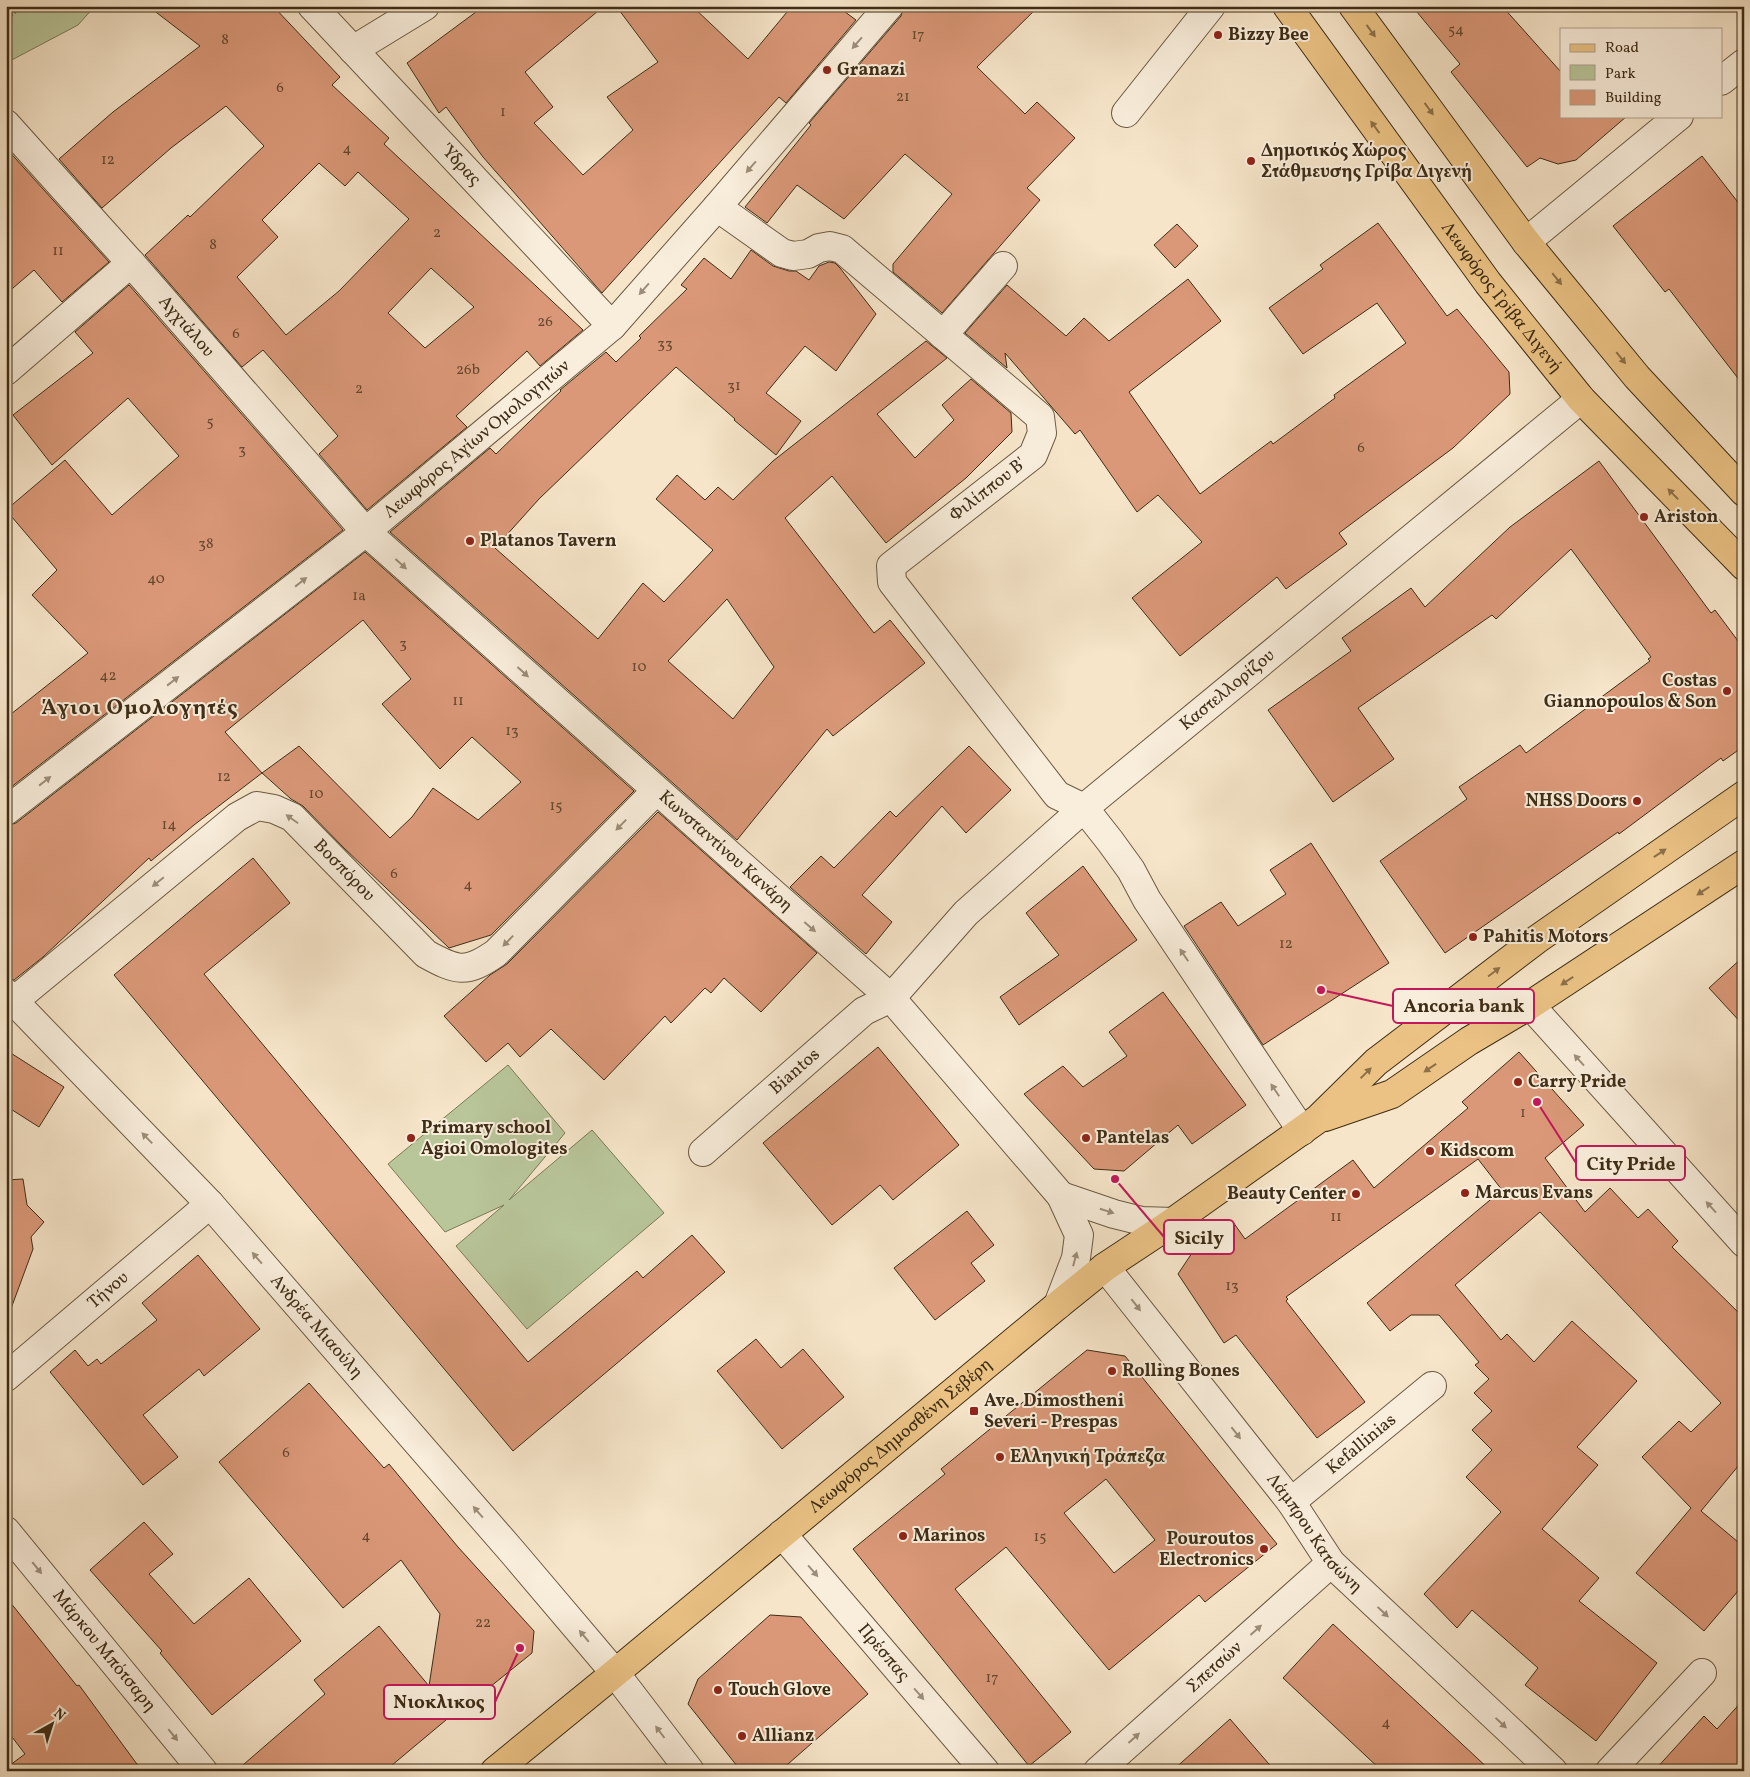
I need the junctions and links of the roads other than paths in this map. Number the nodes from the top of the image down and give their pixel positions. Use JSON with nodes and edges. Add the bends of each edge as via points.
{"nodes":[{"id":1,"x":312,"y":6,"type":"edge"},
{"id":2,"x":425,"y":6,"type":"edge"},
{"id":3,"x":889,"y":6,"type":"edge"},
{"id":4,"x":1211,"y":6,"type":"edge"},
{"id":5,"x":1287,"y":6,"type":"edge"},
{"id":6,"x":1353,"y":6,"type":"edge"},
{"id":7,"x":353,"y":50,"type":"junction"},
{"id":8,"x":1744,"y":62,"type":"edge"},
{"id":9,"x":1722,"y":80,"type":"edge"},
{"id":10,"x":1126,"y":112,"type":"dead end"},
{"id":11,"x":1676,"y":118,"type":"edge"},
{"id":12,"x":6,"y":124,"type":"edge"},
{"id":13,"x":717,"y":207,"type":"junction"},
{"id":14,"x":1526,"y":242,"type":"junction"},
{"id":15,"x":131,"y":263,"type":"junction"},
{"id":16,"x":1003,"y":266,"type":"dead end"},
{"id":17,"x":612,"y":326,"type":"junction"},
{"id":18,"x":943,"y":335,"type":"junction"},
{"id":19,"x":6,"y":371,"type":"edge"},
{"id":20,"x":1581,"y":399,"type":"junction"},
{"id":21,"x":1744,"y":492,"type":"edge"},
{"id":22,"x":365,"y":531,"type":"junction"},
{"id":23,"x":1744,"y":566,"type":"edge"},
{"id":24,"x":656,"y":791,"type":"junction"},
{"id":25,"x":1744,"y":795,"type":"edge"},
{"id":26,"x":1084,"y":808,"type":"junction"},
{"id":27,"x":6,"y":811,"type":"edge"},
{"id":28,"x":1744,"y":864,"type":"edge"},
{"id":29,"x":10,"y":996,"type":"edge"},
{"id":30,"x":891,"y":998,"type":"junction"},
{"id":31,"x":1530,"y":1005,"type":"junction"},
{"id":32,"x":1310,"y":1125,"type":"junction"},
{"id":33,"x":703,"y":1152,"type":"dead end"},
{"id":34,"x":1061,"y":1196,"type":"junction"},
{"id":35,"x":210,"y":1204,"type":"junction"},
{"id":36,"x":1173,"y":1222,"type":"junction"},
{"id":37,"x":1744,"y":1243,"type":"edge"},
{"id":38,"x":1105,"y":1267,"type":"junction"},
{"id":39,"x":1058,"y":1305,"type":"junction"},
{"id":40,"x":6,"y":1377,"type":"edge"},
{"id":41,"x":1432,"y":1386,"type":"dead end"},
{"id":42,"x":1291,"y":1502,"type":"junction"},
{"id":43,"x":6,"y":1531,"type":"edge"},
{"id":44,"x":782,"y":1534,"type":"junction"},
{"id":45,"x":1331,"y":1563,"type":"junction"},
{"id":46,"x":615,"y":1673,"type":"junction"},
{"id":47,"x":1702,"y":1673,"type":"dead end"},
{"id":48,"x":203,"y":1771,"type":"edge"},
{"id":49,"x":495,"y":1771,"type":"edge"},
{"id":50,"x":690,"y":1771,"type":"edge"},
{"id":51,"x":984,"y":1771,"type":"edge"},
{"id":52,"x":1098,"y":1771,"type":"edge"},
{"id":53,"x":1553,"y":1771,"type":"edge"},
{"id":54,"x":1610,"y":1771,"type":"edge"}],
"edges":[{"from":1,"to":7,"type":"street","name":"Ύδρας"},
{"from":2,"to":7,"type":"street"},
{"from":3,"to":13,"type":"street","name":"Λεωφόρος Αγίων Ομολογητών","one_way":true},
{"from":4,"to":10,"type":"street"},
{"from":20,"to":5,"type":"main road","name":"Λεωφόρος Γρίβα Διγενή","one_way":true,"via":[[1488,282]]},
{"from":6,"to":14,"type":"main road","one_way":true},
{"from":7,"to":17,"type":"street","name":"Ύδρας"},
{"from":8,"to":9,"type":"street"},
{"from":11,"to":14,"type":"street"},
{"from":12,"to":15,"type":"street","name":"Αγχιάλου"},
{"from":13,"to":17,"type":"street","name":"Λεωφόρος Αγίων Ομολογητών","one_way":true},
{"from":13,"to":18,"type":"street","name":"Φιλίππου Β'","via":[[782,253],[793,256],[808,254],[830,246],[842,249]]},
{"from":14,"to":21,"type":"main road","one_way":true,"via":[[1636,378]]},
{"from":15,"to":19,"type":"street"},
{"from":15,"to":22,"type":"street","name":"Αγχιάλου"},
{"from":16,"to":18,"type":"street"},
{"from":17,"to":22,"type":"street","name":"Λεωφόρος Αγίων Ομολογητών"},
{"from":18,"to":26,"type":"street","name":"Φιλίππου Β'","via":[[1040,417],[1042,433],[1033,455],[891,566],[892,582],[1057,795]]},
{"from":23,"to":20,"type":"main road","name":"Λεωφόρος Γρίβα Διγενή","one_way":true},
{"from":20,"to":26,"type":"street","name":"Καστελλορίζου"},
{"from":22,"to":24,"type":"street","name":"Κωνσταντίνου Κανάρη","one_way":true},
{"from":27,"to":22,"type":"street","name":"Λεωφόρος Αγίων Ομολογητών","one_way":true},
{"from":24,"to":29,"type":"street","name":"Βοσπόρου","one_way":true,"via":[[496,953],[465,969],[446,965],[426,954],[292,817],[257,806],[237,817]]},
{"from":24,"to":30,"type":"street","name":"Κωνσταντίνου Κανάρη","one_way":true},
{"from":32,"to":25,"type":"main road","name":"Λεωφόρος Δημοσθένη Σεβέρη","one_way":true,"via":[[1376,1062],[1536,940]]},
{"from":26,"to":30,"type":"street","name":"Καστελλορίζου","via":[[966,913]]},
{"from":32,"to":26,"type":"street","one_way":true},
{"from":28,"to":31,"type":"main road","name":"Λεωφόρος Δημοσθένη Σεβέρη","one_way":true},
{"from":35,"to":29,"type":"street","name":"Ανδρέα Μιαούλη","one_way":true},
{"from":30,"to":33,"type":"street","name":"Biantos","via":[[864,1011]]},
{"from":30,"to":34,"type":"street","name":"Κωνσταντίνου Κανάρη"},
{"from":31,"to":32,"type":"main road","name":"Λεωφόρος Δημοσθένη Σεβέρη","one_way":true,"via":[[1469,1041],[1392,1094]]},
{"from":37,"to":31,"type":"street","one_way":true},
{"from":32,"to":36,"type":"main road","name":"Λεωφόρος Δημοσθένη Σεβέρη"},
{"from":34,"to":36,"type":"street","one_way":true,"via":[[1142,1221]]},
{"from":39,"to":34,"type":"street","name":"Κωνσταντίνου Κανάρη","one_way":true,"via":[[1076,1258],[1079,1235]]},
{"from":35,"to":40,"type":"street","name":"Τήνου"},
{"from":46,"to":35,"type":"street","name":"Ανδρέα Μιαούλη","one_way":true},
{"from":36,"to":38,"type":"main road","name":"Λεωφόρος Δημοσθένη Σεβέρη"},
{"from":38,"to":39,"type":"main road","name":"Λεωφόρος Δημοσθένη Σεβέρη"},
{"from":38,"to":42,"type":"street","name":"Λάμπρου Κατσώνη","one_way":true},
{"from":39,"to":44,"type":"main road","name":"Λεωφόρος Δημοσθένη Σεβέρη"},
{"from":41,"to":42,"type":"street","name":"Kefallinias"},
{"from":42,"to":45,"type":"street","name":"Λάμπρου Κατσώνη"},
{"from":43,"to":48,"type":"street","name":"Μάρκου Μπότσαρη","one_way":true},
{"from":44,"to":46,"type":"main road","name":"Λεωφόρος Δημοσθένη Σεβέρη"},
{"from":44,"to":51,"type":"street","name":"Πρέσπας","one_way":true},
{"from":52,"to":45,"type":"street","name":"Σπετσών","one_way":true},
{"from":45,"to":53,"type":"street","name":"Λάμπρου Κατσώνη","one_way":true},
{"from":46,"to":49,"type":"main road","name":"Λεωφόρος Δημοσθένη Σεβέρη"},
{"from":50,"to":46,"type":"street","name":"Ανδρέα Μιαούλη","one_way":true},
{"from":47,"to":54,"type":"street"}]}
